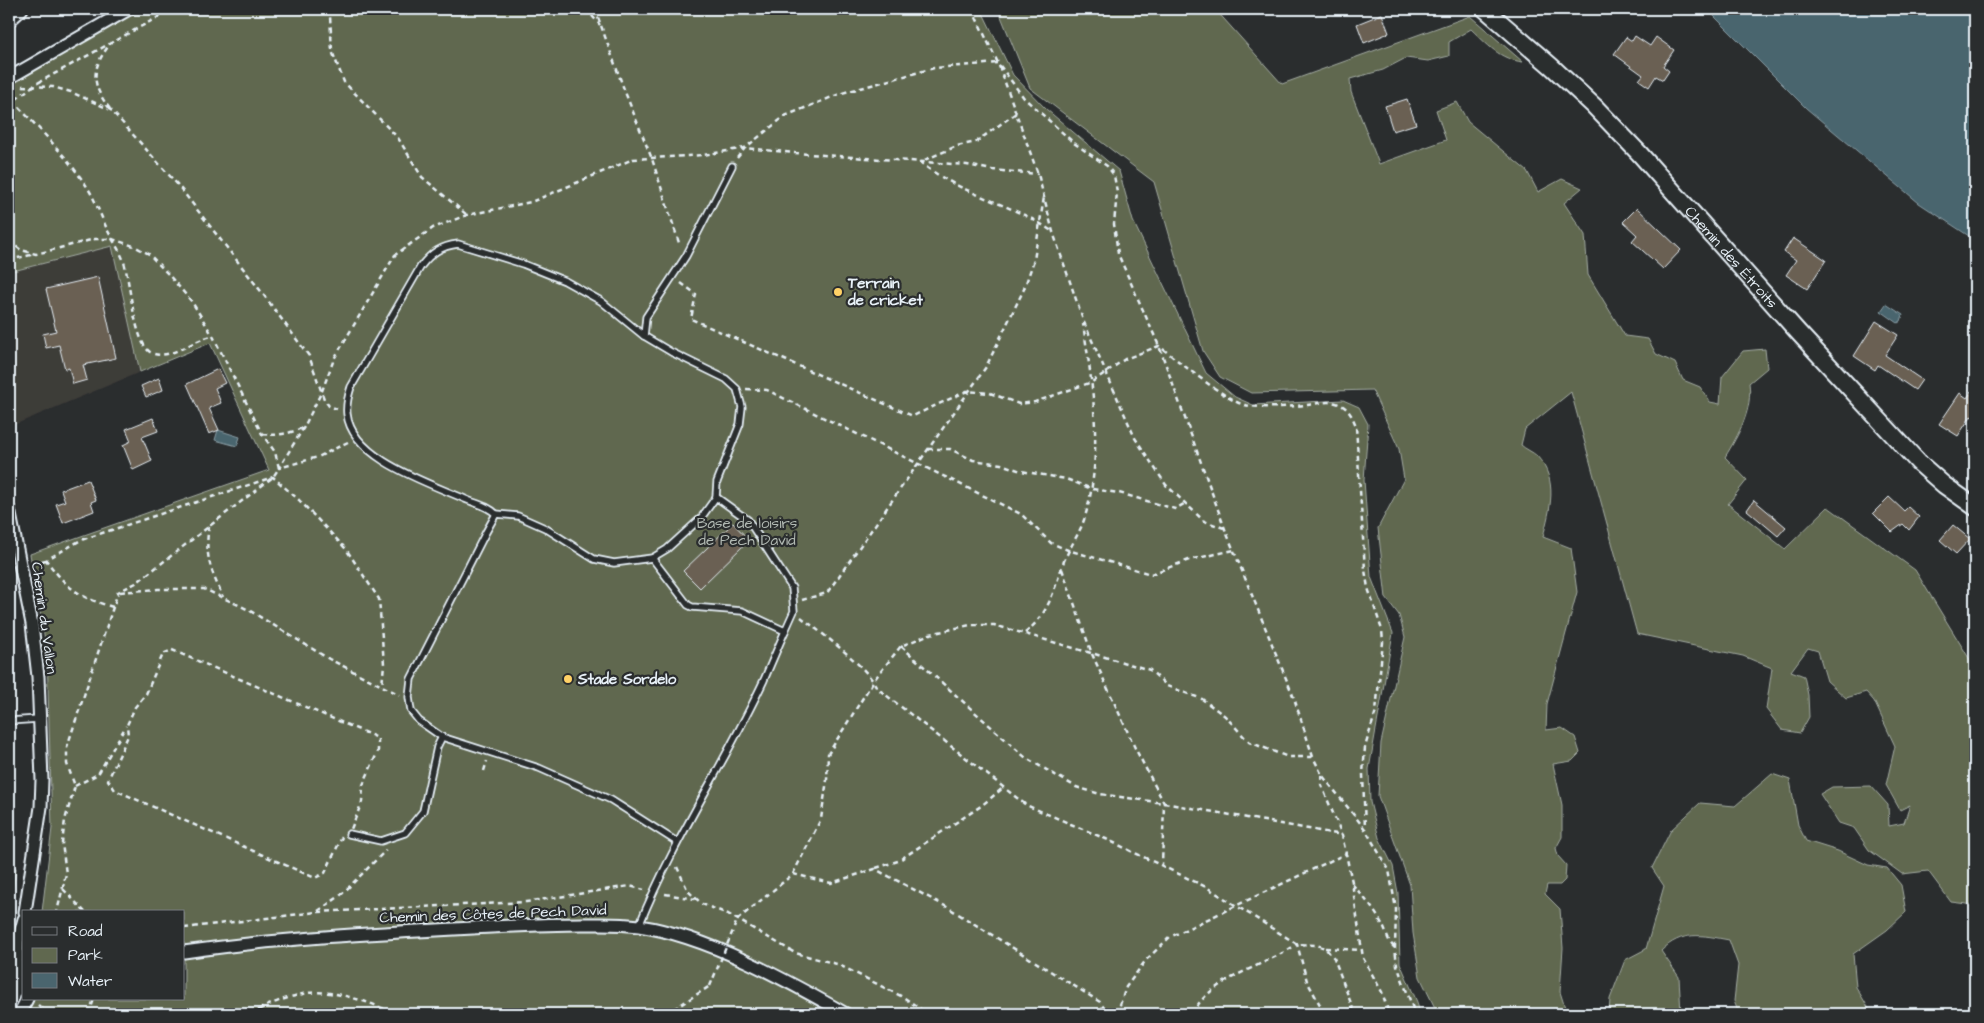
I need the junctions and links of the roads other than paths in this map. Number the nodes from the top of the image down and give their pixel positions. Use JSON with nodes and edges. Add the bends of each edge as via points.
{"nodes":[{"id":1,"x":22,"y":9,"type":"edge"},
{"id":2,"x":129,"y":9,"type":"edge"},
{"id":3,"x":1485,"y":9,"type":"edge"},
{"id":4,"x":9,"y":21,"type":"edge"},
{"id":5,"x":9,"y":78,"type":"edge"},
{"id":6,"x":732,"y":166,"type":"road end"},
{"id":7,"x":644,"y":336,"type":"junction"},
{"id":8,"x":716,"y":497,"type":"junction"},
{"id":9,"x":1975,"y":507,"type":"edge"},
{"id":10,"x":9,"y":509,"type":"edge"},
{"id":11,"x":496,"y":514,"type":"junction"},
{"id":12,"x":652,"y":558,"type":"junction"},
{"id":13,"x":785,"y":631,"type":"junction"},
{"id":14,"x":39,"y":719,"type":"junction"},
{"id":15,"x":9,"y":721,"type":"edge"},
{"id":16,"x":442,"y":737,"type":"junction"},
{"id":17,"x":348,"y":834,"type":"road end"},
{"id":18,"x":677,"y":842,"type":"junction"},
{"id":19,"x":25,"y":910,"type":"edge"},
{"id":20,"x":638,"y":926,"type":"junction"},
{"id":21,"x":22,"y":931,"type":"edge"},
{"id":22,"x":185,"y":952,"type":"edge"},
{"id":23,"x":20,"y":978,"type":"edge"},
{"id":24,"x":31,"y":1001,"type":"edge"},
{"id":25,"x":9,"y":1010,"type":"edge"},
{"id":26,"x":19,"y":1014,"type":"edge"},
{"id":27,"x":846,"y":1014,"type":"edge"}],
"edges":[{"from":1,"to":4,"type":"street"},
{"from":2,"to":5,"type":"street"},
{"from":3,"to":9,"type":"main road","name":"Chemin des Étroits","via":[[1594,106],[1919,463],[1944,486]]},
{"from":6,"to":7,"type":"lane","via":[[686,256],[646,317]]},
{"from":7,"to":8,"type":"lane","via":[[726,379],[737,389],[742,408],[740,424],[717,482]]},
{"from":7,"to":11,"type":"lane","via":[[601,301],[565,281],[523,264],[458,244],[448,245],[429,256],[351,387],[347,413],[356,438],[395,468],[488,507]]},
{"from":8,"to":12,"type":"lane","via":[[701,518],[667,549]]},
{"from":8,"to":13,"type":"lane","via":[[748,520],[792,588],[794,611]]},
{"from":10,"to":14,"type":"street","name":"Chemin du Vallon","via":[[32,624]]},
{"from":11,"to":12,"type":"lane","via":[[518,516],[545,528],[594,559],[614,563]]},
{"from":11,"to":16,"type":"lane","via":[[411,679],[409,697],[412,711],[419,721]]},
{"from":12,"to":13,"type":"lane","via":[[688,605],[742,611]]},
{"from":13,"to":18,"type":"lane","via":[[763,681]]},
{"from":14,"to":15,"type":"lane"},
{"from":14,"to":19,"type":"street","name":"Chemin du Vallon","via":[[41,807]]},
{"from":16,"to":17,"type":"lane","via":[[423,811],[405,832],[381,841]]},
{"from":16,"to":18,"type":"lane","via":[[539,768],[611,800]]},
{"from":18,"to":20,"type":"lane"},
{"from":20,"to":22,"type":"street","name":"Chemin des Côtes de Pech David","via":[[538,925],[344,935]]},
{"from":20,"to":27,"type":"street","name":"Chemin des Côtes de Pech David","via":[[672,933],[728,954]]},
{"from":21,"to":23,"type":"street","via":[[18,941]]},
{"from":23,"to":25,"type":"street"},
{"from":24,"to":26,"type":"street"}]}
